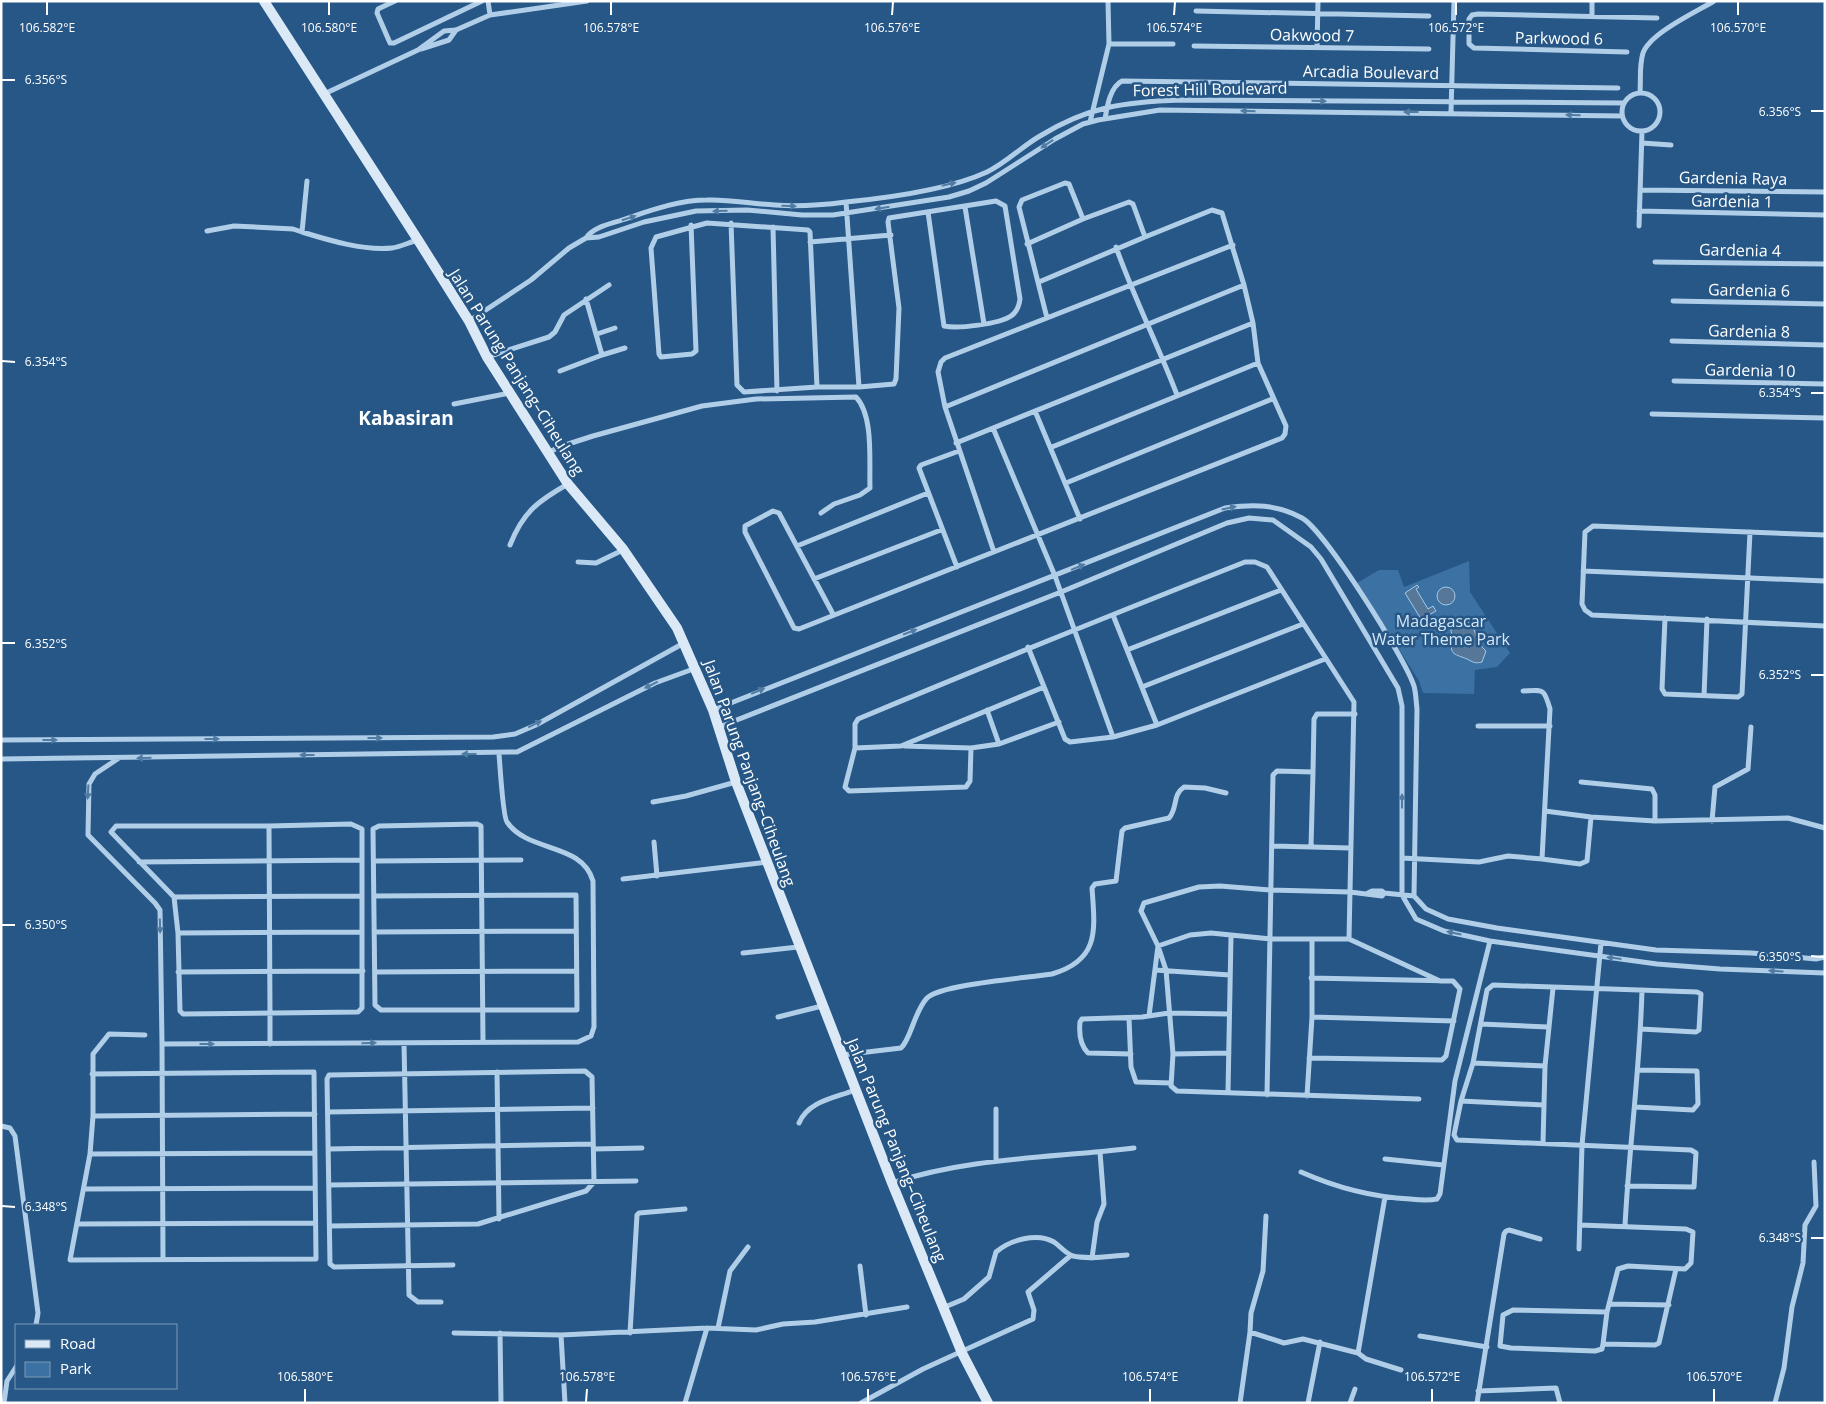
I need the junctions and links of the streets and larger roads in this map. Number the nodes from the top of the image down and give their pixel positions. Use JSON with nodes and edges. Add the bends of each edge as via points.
{"nodes":[{"id":1,"x":264,"y":1,"type":"edge"},
{"id":2,"x":395,"y":1,"type":"edge"},
{"id":3,"x":482,"y":1,"type":"edge"},
{"id":4,"x":488,"y":1,"type":"edge"},
{"id":5,"x":587,"y":1,"type":"edge"},
{"id":6,"x":1108,"y":1,"type":"edge"},
{"id":7,"x":1318,"y":1,"type":"edge"},
{"id":8,"x":1454,"y":1,"type":"edge"},
{"id":9,"x":1592,"y":1,"type":"edge"},
{"id":10,"x":1714,"y":1,"type":"edge"},
{"id":11,"x":1196,"y":11,"type":"dead end"},
{"id":12,"x":1318,"y":12,"type":"junction"},
{"id":13,"x":490,"y":15,"type":"junction"},
{"id":14,"x":1430,"y":16,"type":"dead end"},
{"id":15,"x":1592,"y":16,"type":"junction"},
{"id":16,"x":1657,"y":18,"type":"dead end"},
{"id":17,"x":456,"y":30,"type":"junction"},
{"id":18,"x":1109,"y":44,"type":"junction"},
{"id":19,"x":1173,"y":44,"type":"dead end"},
{"id":20,"x":1194,"y":46,"type":"dead end"},
{"id":21,"x":1317,"y":47,"type":"junction"},
{"id":22,"x":1430,"y":49,"type":"dead end"},
{"id":23,"x":418,"y":50,"type":"junction"},
{"id":24,"x":1627,"y":52,"type":"dead end"},
{"id":25,"x":1453,"y":86,"type":"junction"},
{"id":26,"x":1618,"y":88,"type":"dead end"},
{"id":27,"x":1640,"y":92,"type":"junction"},
{"id":28,"x":324,"y":94,"type":"junction"},
{"id":29,"x":1451,"y":102,"type":"junction"},
{"id":30,"x":1624,"y":103,"type":"junction"},
{"id":31,"x":1107,"y":107,"type":"junction"},
{"id":32,"x":1092,"y":111,"type":"junction"},
{"id":33,"x":1451,"y":112,"type":"junction"},
{"id":34,"x":1622,"y":116,"type":"junction"},
{"id":35,"x":1105,"y":119,"type":"junction"},
{"id":36,"x":1090,"y":122,"type":"junction"},
{"id":37,"x":1642,"y":131,"type":"junction"},
{"id":38,"x":1642,"y":143,"type":"junction"},
{"id":39,"x":1671,"y":145,"type":"dead end"},
{"id":40,"x":307,"y":181,"type":"dead end"},
{"id":41,"x":1640,"y":190,"type":"junction"},
{"id":42,"x":1825,"y":192,"type":"edge"},
{"id":43,"x":846,"y":202,"type":"junction"},
{"id":44,"x":965,"y":207,"type":"junction"},
{"id":45,"x":928,"y":212,"type":"junction"},
{"id":46,"x":1639,"y":212,"type":"junction"},
{"id":47,"x":847,"y":213,"type":"junction"},
{"id":48,"x":1825,"y":215,"type":"edge"},
{"id":49,"x":1083,"y":219,"type":"junction"},
{"id":50,"x":731,"y":223,"type":"junction"},
{"id":51,"x":691,"y":226,"type":"junction"},
{"id":52,"x":1639,"y":226,"type":"dead end"},
{"id":53,"x":773,"y":227,"type":"junction"},
{"id":54,"x":207,"y":231,"type":"dead end"},
{"id":55,"x":302,"y":232,"type":"junction"},
{"id":56,"x":891,"y":235,"type":"junction"},
{"id":57,"x":1146,"y":237,"type":"junction"},
{"id":58,"x":586,"y":238,"type":"junction"},
{"id":59,"x":850,"y":239,"type":"junction"},
{"id":60,"x":418,"y":240,"type":"junction"},
{"id":61,"x":810,"y":242,"type":"junction"},
{"id":62,"x":1027,"y":244,"type":"junction"},
{"id":63,"x":1233,"y":245,"type":"junction"},
{"id":64,"x":1116,"y":247,"type":"junction"},
{"id":65,"x":1655,"y":262,"type":"dead end"},
{"id":66,"x":1825,"y":264,"type":"edge"},
{"id":67,"x":1039,"y":282,"type":"junction"},
{"id":68,"x":1244,"y":285,"type":"junction"},
{"id":69,"x":609,"y":286,"type":"dead end"},
{"id":70,"x":1130,"y":286,"type":"junction"},
{"id":71,"x":586,"y":299,"type":"junction"},
{"id":72,"x":1673,"y":301,"type":"dead end"},
{"id":73,"x":1825,"y":304,"type":"edge"},
{"id":74,"x":1047,"y":318,"type":"junction"},
{"id":75,"x":469,"y":321,"type":"junction"},
{"id":76,"x":1148,"y":323,"type":"junction"},
{"id":77,"x":1253,"y":323,"type":"junction"},
{"id":78,"x":984,"y":324,"type":"junction"},
{"id":79,"x":616,"y":328,"type":"dead end"},
{"id":80,"x":597,"y":334,"type":"junction"},
{"id":81,"x":1672,"y":342,"type":"dead end"},
{"id":82,"x":1825,"y":345,"type":"edge"},
{"id":83,"x":625,"y":348,"type":"dead end"},
{"id":84,"x":602,"y":355,"type":"junction"},
{"id":85,"x":487,"y":357,"type":"junction"},
{"id":86,"x":1163,"y":359,"type":"junction"},
{"id":87,"x":1258,"y":363,"type":"junction"},
{"id":88,"x":560,"y":371,"type":"dead end"},
{"id":89,"x":1674,"y":381,"type":"dead end"},
{"id":90,"x":1825,"y":384,"type":"edge"},
{"id":91,"x":817,"y":387,"type":"junction"},
{"id":92,"x":859,"y":387,"type":"junction"},
{"id":93,"x":777,"y":390,"type":"junction"},
{"id":94,"x":510,"y":393,"type":"junction"},
{"id":95,"x":1177,"y":395,"type":"junction"},
{"id":96,"x":1272,"y":399,"type":"junction"},
{"id":97,"x":454,"y":404,"type":"dead end"},
{"id":98,"x":945,"y":407,"type":"junction"},
{"id":99,"x":1035,"y":411,"type":"junction"},
{"id":100,"x":1652,"y":414,"type":"dead end"},
{"id":101,"x":1825,"y":418,"type":"edge"},
{"id":102,"x":993,"y":428,"type":"junction"},
{"id":103,"x":956,"y":443,"type":"junction"},
{"id":104,"x":1052,"y":447,"type":"junction"},
{"id":105,"x":959,"y":451,"type":"junction"},
{"id":106,"x":548,"y":453,"type":"junction"},
{"id":107,"x":1066,"y":483,"type":"junction"},
{"id":108,"x":568,"y":484,"type":"junction"},
{"id":109,"x":928,"y":493,"type":"junction"},
{"id":110,"x":821,"y":513,"type":"dead end"},
{"id":111,"x":1080,"y":519,"type":"junction"},
{"id":112,"x":941,"y":530,"type":"junction"},
{"id":113,"x":1750,"y":532,"type":"junction"},
{"id":114,"x":1825,"y":535,"type":"edge"},
{"id":115,"x":1038,"y":536,"type":"junction"},
{"id":116,"x":510,"y":545,"type":"dead end"},
{"id":117,"x":797,"y":546,"type":"junction"},
{"id":118,"x":623,"y":549,"type":"junction"},
{"id":119,"x":994,"y":552,"type":"junction"},
{"id":120,"x":578,"y":562,"type":"dead end"},
{"id":121,"x":957,"y":567,"type":"junction"},
{"id":122,"x":1583,"y":572,"type":"junction"},
{"id":123,"x":1055,"y":576,"type":"junction"},
{"id":124,"x":1748,"y":578,"type":"junction"},
{"id":125,"x":814,"y":579,"type":"junction"},
{"id":126,"x":1825,"y":581,"type":"edge"},
{"id":127,"x":1281,"y":590,"type":"junction"},
{"id":128,"x":1060,"y":592,"type":"junction"},
{"id":129,"x":833,"y":614,"type":"junction"},
{"id":130,"x":1113,"y":614,"type":"junction"},
{"id":131,"x":1665,"y":618,"type":"junction"},
{"id":132,"x":1707,"y":619,"type":"junction"},
{"id":133,"x":1747,"y":621,"type":"junction"},
{"id":134,"x":1303,"y":624,"type":"junction"},
{"id":135,"x":1825,"y":626,"type":"edge"},
{"id":136,"x":1076,"y":632,"type":"junction"},
{"id":137,"x":684,"y":643,"type":"junction"},
{"id":138,"x":1028,"y":647,"type":"junction"},
{"id":139,"x":1127,"y":650,"type":"junction"},
{"id":140,"x":1325,"y":658,"type":"junction"},
{"id":141,"x":696,"y":668,"type":"junction"},
{"id":142,"x":1044,"y":687,"type":"junction"},
{"id":143,"x":1142,"y":688,"type":"junction"},
{"id":144,"x":1522,"y":691,"type":"dead end"},
{"id":145,"x":1704,"y":696,"type":"junction"},
{"id":146,"x":714,"y":710,"type":"junction"},
{"id":147,"x":987,"y":710,"type":"junction"},
{"id":148,"x":1355,"y":714,"type":"junction"},
{"id":149,"x":1060,"y":722,"type":"junction"},
{"id":150,"x":1157,"y":725,"type":"junction"},
{"id":151,"x":718,"y":726,"type":"junction"},
{"id":152,"x":1478,"y":726,"type":"dead end"},
{"id":153,"x":1550,"y":726,"type":"junction"},
{"id":154,"x":1751,"y":727,"type":"dead end"},
{"id":155,"x":1113,"y":737,"type":"junction"},
{"id":156,"x":1,"y":740,"type":"edge"},
{"id":157,"x":999,"y":744,"type":"junction"},
{"id":158,"x":901,"y":746,"type":"junction"},
{"id":159,"x":855,"y":748,"type":"junction"},
{"id":160,"x":971,"y":748,"type":"junction"},
{"id":161,"x":499,"y":754,"type":"junction"},
{"id":162,"x":119,"y":758,"type":"junction"},
{"id":163,"x":1,"y":759,"type":"edge"},
{"id":164,"x":1313,"y":772,"type":"junction"},
{"id":165,"x":736,"y":782,"type":"junction"},
{"id":166,"x":1581,"y":782,"type":"dead end"},
{"id":167,"x":1226,"y":793,"type":"dead end"},
{"id":168,"x":653,"y":802,"type":"dead end"},
{"id":169,"x":1545,"y":811,"type":"junction"},
{"id":170,"x":1590,"y":817,"type":"junction"},
{"id":171,"x":1712,"y":820,"type":"junction"},
{"id":172,"x":1655,"y":821,"type":"junction"},
{"id":173,"x":269,"y":826,"type":"junction"},
{"id":174,"x":1825,"y":828,"type":"edge"},
{"id":175,"x":654,"y":842,"type":"dead end"},
{"id":176,"x":1272,"y":846,"type":"junction"},
{"id":177,"x":1311,"y":847,"type":"junction"},
{"id":178,"x":1350,"y":848,"type":"junction"},
{"id":179,"x":1402,"y":858,"type":"junction"},
{"id":180,"x":1414,"y":858,"type":"junction"},
{"id":181,"x":1542,"y":859,"type":"junction"},
{"id":182,"x":362,"y":860,"type":"junction"},
{"id":183,"x":482,"y":860,"type":"junction"},
{"id":184,"x":522,"y":860,"type":"dead end"},
{"id":185,"x":269,"y":861,"type":"junction"},
{"id":186,"x":374,"y":861,"type":"junction"},
{"id":187,"x":139,"y":862,"type":"junction"},
{"id":188,"x":768,"y":862,"type":"junction"},
{"id":189,"x":658,"y":876,"type":"junction"},
{"id":190,"x":623,"y":879,"type":"dead end"},
{"id":191,"x":1270,"y":890,"type":"junction"},
{"id":192,"x":1350,"y":892,"type":"junction"},
{"id":193,"x":482,"y":895,"type":"junction"},
{"id":194,"x":1402,"y":895,"type":"junction"},
{"id":195,"x":362,"y":896,"type":"junction"},
{"id":196,"x":374,"y":896,"type":"junction"},
{"id":197,"x":1414,"y":896,"type":"junction"},
{"id":198,"x":270,"y":897,"type":"junction"},
{"id":199,"x":174,"y":898,"type":"junction"},
{"id":200,"x":482,"y":931,"type":"junction"},
{"id":201,"x":576,"y":931,"type":"junction"},
{"id":202,"x":270,"y":932,"type":"junction"},
{"id":203,"x":362,"y":932,"type":"junction"},
{"id":204,"x":374,"y":932,"type":"junction"},
{"id":205,"x":178,"y":933,"type":"junction"},
{"id":206,"x":1231,"y":936,"type":"junction"},
{"id":207,"x":1271,"y":939,"type":"junction"},
{"id":208,"x":1312,"y":939,"type":"junction"},
{"id":209,"x":1349,"y":939,"type":"junction"},
{"id":210,"x":1490,"y":941,"type":"junction"},
{"id":211,"x":1601,"y":942,"type":"junction"},
{"id":212,"x":1158,"y":946,"type":"junction"},
{"id":213,"x":798,"y":947,"type":"junction"},
{"id":214,"x":743,"y":953,"type":"dead end"},
{"id":215,"x":1599,"y":956,"type":"junction"},
{"id":216,"x":1825,"y":957,"type":"edge"},
{"id":217,"x":576,"y":970,"type":"junction"},
{"id":218,"x":1155,"y":970,"type":"junction"},
{"id":219,"x":1166,"y":970,"type":"junction"},
{"id":220,"x":270,"y":971,"type":"junction"},
{"id":221,"x":363,"y":971,"type":"junction"},
{"id":222,"x":482,"y":971,"type":"junction"},
{"id":223,"x":178,"y":972,"type":"junction"},
{"id":224,"x":374,"y":972,"type":"junction"},
{"id":225,"x":1825,"y":973,"type":"edge"},
{"id":226,"x":1230,"y":975,"type":"junction"},
{"id":227,"x":1311,"y":978,"type":"junction"},
{"id":228,"x":1440,"y":981,"type":"junction"},
{"id":229,"x":1553,"y":988,"type":"junction"},
{"id":230,"x":1598,"y":988,"type":"junction"},
{"id":231,"x":1642,"y":990,"type":"junction"},
{"id":232,"x":822,"y":1006,"type":"junction"},
{"id":233,"x":482,"y":1010,"type":"junction"},
{"id":234,"x":270,"y":1013,"type":"junction"},
{"id":235,"x":1169,"y":1013,"type":"junction"},
{"id":236,"x":1229,"y":1014,"type":"junction"},
{"id":237,"x":1149,"y":1016,"type":"junction"},
{"id":238,"x":778,"y":1017,"type":"dead end"},
{"id":239,"x":1129,"y":1018,"type":"junction"},
{"id":240,"x":1312,"y":1018,"type":"junction"},
{"id":241,"x":1454,"y":1021,"type":"junction"},
{"id":242,"x":1481,"y":1024,"type":"junction"},
{"id":243,"x":1548,"y":1027,"type":"junction"},
{"id":244,"x":1641,"y":1029,"type":"junction"},
{"id":245,"x":145,"y":1035,"type":"dead end"},
{"id":246,"x":483,"y":1042,"type":"junction"},
{"id":247,"x":404,"y":1043,"type":"junction"},
{"id":248,"x":162,"y":1044,"type":"junction"},
{"id":249,"x":270,"y":1044,"type":"junction"},
{"id":250,"x":1131,"y":1054,"type":"junction"},
{"id":251,"x":1173,"y":1054,"type":"junction"},
{"id":252,"x":1229,"y":1054,"type":"junction"},
{"id":253,"x":841,"y":1055,"type":"junction"},
{"id":254,"x":1309,"y":1058,"type":"junction"},
{"id":255,"x":1473,"y":1063,"type":"junction"},
{"id":256,"x":1545,"y":1066,"type":"junction"},
{"id":257,"x":1639,"y":1070,"type":"junction"},
{"id":258,"x":498,"y":1072,"type":"junction"},
{"id":259,"x":162,"y":1073,"type":"junction"},
{"id":260,"x":405,"y":1073,"type":"junction"},
{"id":261,"x":92,"y":1074,"type":"junction"},
{"id":262,"x":1171,"y":1083,"type":"junction"},
{"id":263,"x":855,"y":1090,"type":"junction"},
{"id":264,"x":1228,"y":1092,"type":"junction"},
{"id":265,"x":1267,"y":1095,"type":"junction"},
{"id":266,"x":1307,"y":1096,"type":"junction"},
{"id":267,"x":1419,"y":1099,"type":"dead end"},
{"id":268,"x":1461,"y":1101,"type":"junction"},
{"id":269,"x":1544,"y":1105,"type":"junction"},
{"id":270,"x":1635,"y":1107,"type":"junction"},
{"id":271,"x":593,"y":1108,"type":"junction"},
{"id":272,"x":996,"y":1109,"type":"dead end"},
{"id":273,"x":498,"y":1110,"type":"junction"},
{"id":274,"x":406,"y":1111,"type":"junction"},
{"id":275,"x":328,"y":1112,"type":"junction"},
{"id":276,"x":315,"y":1114,"type":"junction"},
{"id":277,"x":163,"y":1115,"type":"junction"},
{"id":278,"x":93,"y":1116,"type":"junction"},
{"id":279,"x":799,"y":1123,"type":"dead end"},
{"id":280,"x":1,"y":1126,"type":"edge"},
{"id":281,"x":1542,"y":1144,"type":"junction"},
{"id":282,"x":498,"y":1145,"type":"junction"},
{"id":283,"x":1582,"y":1145,"type":"junction"},
{"id":284,"x":594,"y":1146,"type":"junction"},
{"id":285,"x":406,"y":1147,"type":"junction"},
{"id":286,"x":1629,"y":1147,"type":"junction"},
{"id":287,"x":642,"y":1148,"type":"dead end"},
{"id":288,"x":1134,"y":1148,"type":"dead end"},
{"id":289,"x":329,"y":1149,"type":"junction"},
{"id":290,"x":1100,"y":1152,"type":"junction"},
{"id":291,"x":315,"y":1153,"type":"junction"},
{"id":292,"x":90,"y":1154,"type":"junction"},
{"id":293,"x":163,"y":1154,"type":"junction"},
{"id":294,"x":1385,"y":1159,"type":"dead end"},
{"id":295,"x":996,"y":1160,"type":"junction"},
{"id":296,"x":1814,"y":1162,"type":"dead end"},
{"id":297,"x":1442,"y":1165,"type":"junction"},
{"id":298,"x":1301,"y":1172,"type":"dead end"},
{"id":299,"x":594,"y":1182,"type":"junction"},
{"id":300,"x":636,"y":1182,"type":"dead end"},
{"id":301,"x":498,"y":1183,"type":"junction"},
{"id":302,"x":892,"y":1183,"type":"junction"},
{"id":303,"x":407,"y":1184,"type":"junction"},
{"id":304,"x":329,"y":1185,"type":"junction"},
{"id":305,"x":1627,"y":1186,"type":"junction"},
{"id":306,"x":315,"y":1188,"type":"junction"},
{"id":307,"x":163,"y":1189,"type":"junction"},
{"id":308,"x":85,"y":1190,"type":"junction"},
{"id":309,"x":1385,"y":1197,"type":"junction"},
{"id":310,"x":685,"y":1210,"type":"dead end"},
{"id":311,"x":1266,"y":1216,"type":"dead end"},
{"id":312,"x":499,"y":1219,"type":"junction"},
{"id":313,"x":315,"y":1223,"type":"junction"},
{"id":314,"x":78,"y":1224,"type":"junction"},
{"id":315,"x":163,"y":1224,"type":"junction"},
{"id":316,"x":1580,"y":1224,"type":"junction"},
{"id":317,"x":408,"y":1225,"type":"junction"},
{"id":318,"x":330,"y":1226,"type":"junction"},
{"id":319,"x":1624,"y":1226,"type":"junction"},
{"id":320,"x":1540,"y":1239,"type":"dead end"},
{"id":321,"x":748,"y":1247,"type":"dead end"},
{"id":322,"x":1579,"y":1250,"type":"dead end"},
{"id":323,"x":1127,"y":1255,"type":"dead end"},
{"id":324,"x":1070,"y":1256,"type":"junction"},
{"id":325,"x":1092,"y":1258,"type":"junction"},
{"id":326,"x":164,"y":1260,"type":"junction"},
{"id":327,"x":452,"y":1265,"type":"dead end"},
{"id":328,"x":408,"y":1266,"type":"junction"},
{"id":329,"x":860,"y":1266,"type":"dead end"},
{"id":330,"x":1676,"y":1269,"type":"junction"},
{"id":331,"x":441,"y":1302,"type":"dead end"},
{"id":332,"x":1609,"y":1304,"type":"junction"},
{"id":333,"x":1669,"y":1305,"type":"junction"},
{"id":334,"x":907,"y":1307,"type":"dead end"},
{"id":335,"x":945,"y":1307,"type":"junction"},
{"id":336,"x":1607,"y":1312,"type":"junction"},
{"id":337,"x":866,"y":1315,"type":"junction"},
{"id":338,"x":36,"y":1324,"type":"edge"},
{"id":339,"x":707,"y":1328,"type":"junction"},
{"id":340,"x":718,"y":1328,"type":"junction"},
{"id":341,"x":1250,"y":1332,"type":"junction"},
{"id":342,"x":454,"y":1333,"type":"dead end"},
{"id":343,"x":500,"y":1333,"type":"junction"},
{"id":344,"x":630,"y":1333,"type":"junction"},
{"id":345,"x":561,"y":1335,"type":"junction"},
{"id":346,"x":1420,"y":1336,"type":"dead end"},
{"id":347,"x":1320,"y":1342,"type":"junction"},
{"id":348,"x":1603,"y":1344,"type":"junction"},
{"id":349,"x":1487,"y":1347,"type":"junction"},
{"id":350,"x":962,"y":1353,"type":"junction"},
{"id":351,"x":1358,"y":1353,"type":"junction"},
{"id":352,"x":15,"y":1368,"type":"edge"},
{"id":353,"x":1401,"y":1370,"type":"dead end"},
{"id":354,"x":1,"y":1377,"type":"edge"},
{"id":355,"x":7,"y":1381,"type":"junction"},
{"id":356,"x":1355,"y":1390,"type":"dead end"},
{"id":357,"x":1478,"y":1391,"type":"junction"},
{"id":358,"x":4,"y":1403,"type":"edge"},
{"id":359,"x":501,"y":1403,"type":"edge"},
{"id":360,"x":565,"y":1403,"type":"edge"},
{"id":361,"x":685,"y":1403,"type":"edge"},
{"id":362,"x":861,"y":1403,"type":"edge"},
{"id":363,"x":988,"y":1403,"type":"edge"},
{"id":364,"x":1240,"y":1403,"type":"edge"},
{"id":365,"x":1308,"y":1403,"type":"edge"},
{"id":366,"x":1350,"y":1403,"type":"edge"},
{"id":367,"x":1477,"y":1403,"type":"edge"},
{"id":368,"x":1560,"y":1403,"type":"edge"},
{"id":369,"x":1775,"y":1403,"type":"edge"}],
"edges":[{"from":1,"to":28,"type":"street","name":"Jalan Parung Panjang–Ciheulang"},
{"from":2,"to":3,"type":"street","via":[[378,9],[377,13],[390,43]]},
{"from":4,"to":13,"type":"street"},
{"from":5,"to":13,"type":"street"},
{"from":6,"to":18,"type":"street"},
{"from":7,"to":12,"type":"street"},
{"from":8,"to":25,"type":"street","name":"Arcadia Boulevard"},
{"from":9,"to":15,"type":"street"},
{"from":10,"to":27,"type":"street","via":[[1676,22],[1647,45],[1641,65]]},
{"from":11,"to":12,"type":"street"},
{"from":12,"to":14,"type":"street"},
{"from":12,"to":21,"type":"street"},
{"from":13,"to":17,"type":"street"},
{"from":15,"to":16,"type":"street"},
{"from":15,"to":24,"type":"street","name":"Parkwood 6","via":[[1472,15],[1469,19],[1471,47]]},
{"from":17,"to":23,"type":"street","via":[[444,31]]},
{"from":17,"to":23,"type":"street","via":[[449,40]]},
{"from":18,"to":19,"type":"street"},
{"from":18,"to":32,"type":"street"},
{"from":20,"to":21,"type":"street","name":"Oakwood 7"},
{"from":21,"to":22,"type":"street","name":"Oakwood 7"},
{"from":23,"to":28,"type":"street"},
{"from":25,"to":26,"type":"street","name":"Arcadia Boulevard"},
{"from":25,"to":29,"type":"street","name":"Arcadia Boulevard"},
{"from":25,"to":31,"type":"street","name":"Arcadia Boulevard","via":[[1122,82],[1117,84]]},
{"from":27,"to":30,"type":"street"},
{"from":27,"to":37,"type":"street","via":[[1658,101],[1661,114],[1655,126]]},
{"from":28,"to":60,"type":"street","name":"Jalan Parung Panjang–Ciheulang"},
{"from":29,"to":30,"type":"street","name":"Forest Hill Boulevard"},
{"from":31,"to":29,"type":"street","name":"Forest Hill Boulevard","one_way":true,"via":[[1128,102],[1181,100]]},
{"from":29,"to":33,"type":"street","name":"Arcadia Boulevard"},
{"from":30,"to":34,"type":"street"},
{"from":31,"to":32,"type":"street","name":"Forest Hill Boulevard"},
{"from":31,"to":35,"type":"street","name":"Arcadia Boulevard"},
{"from":32,"to":36,"type":"street"},
{"from":43,"to":32,"type":"street","name":"Forest Hill Boulevard","one_way":true,"via":[[949,184],[986,172],[1054,127]]},
{"from":34,"to":33,"type":"street","name":"Forest Hill Boulevard","one_way":true},
{"from":33,"to":35,"type":"street","name":"Forest Hill Boulevard","one_way":true,"via":[[1160,110]]},
{"from":34,"to":37,"type":"street","via":[[1630,127]]},
{"from":35,"to":36,"type":"street","name":"Forest Hill Boulevard"},
{"from":36,"to":47,"type":"street","name":"Forest Hill Boulevard","one_way":true,"via":[[1055,139],[969,192]]},
{"from":37,"to":38,"type":"street"},
{"from":38,"to":39,"type":"street"},
{"from":38,"to":41,"type":"street"},
{"from":40,"to":55,"type":"street"},
{"from":41,"to":42,"type":"street","name":"Gardenia Raya"},
{"from":41,"to":46,"type":"street"},
{"from":43,"to":47,"type":"street"},
{"from":58,"to":43,"type":"street","name":"Forest Hill Boulevard","one_way":true,"via":[[594,230],[690,201],[725,200],[799,206]]},
{"from":44,"to":45,"type":"street"},
{"from":44,"to":78,"type":"street"},
{"from":44,"to":78,"type":"street","via":[[996,201],[1005,206],[1019,308],[1010,316]]},
{"from":45,"to":56,"type":"street","via":[[889,218]]},
{"from":45,"to":78,"type":"street","via":[[944,326]]},
{"from":46,"to":48,"type":"street","name":"Gardenia 1"},
{"from":46,"to":52,"type":"street"},
{"from":47,"to":58,"type":"street","name":"Forest Hill Boulevard","one_way":true,"via":[[696,212]]},
{"from":47,"to":59,"type":"street"},
{"from":49,"to":57,"type":"street","via":[[1129,202]]},
{"from":49,"to":62,"type":"street"},
{"from":49,"to":62,"type":"street","via":[[1069,184],[1022,200],[1019,207]]},
{"from":50,"to":51,"type":"street","via":[[708,222]]},
{"from":50,"to":53,"type":"street"},
{"from":50,"to":93,"type":"street","via":[[738,385],[744,392]]},
{"from":51,"to":51,"type":"street","via":[[696,351],[662,357],[659,354],[651,248],[656,237]]},
{"from":53,"to":61,"type":"street","via":[[808,230]]},
{"from":53,"to":93,"type":"street"},
{"from":54,"to":55,"type":"street","via":[[234,226]]},
{"from":55,"to":60,"type":"street","via":[[330,241],[381,248]]},
{"from":56,"to":59,"type":"street"},
{"from":56,"to":92,"type":"street","via":[[900,308],[896,379],[889,386]]},
{"from":57,"to":63,"type":"street","via":[[1212,210],[1222,213]]},
{"from":57,"to":64,"type":"street"},
{"from":58,"to":75,"type":"street","name":"Forest Hill Boulevard"},
{"from":59,"to":61,"type":"street"},
{"from":59,"to":92,"type":"street"},
{"from":60,"to":75,"type":"street","name":"Jalan Parung Panjang–Ciheulang"},
{"from":61,"to":91,"type":"street"},
{"from":62,"to":67,"type":"street"},
{"from":63,"to":68,"type":"street"},
{"from":63,"to":70,"type":"street"},
{"from":64,"to":67,"type":"street"},
{"from":64,"to":70,"type":"street"},
{"from":65,"to":66,"type":"street","name":"Gardenia 4"},
{"from":67,"to":74,"type":"street"},
{"from":68,"to":76,"type":"street"},
{"from":68,"to":77,"type":"street"},
{"from":69,"to":71,"type":"street"},
{"from":70,"to":74,"type":"street"},
{"from":70,"to":76,"type":"street"},
{"from":71,"to":80,"type":"street"},
{"from":71,"to":85,"type":"street","via":[[564,315],[549,337]]},
{"from":72,"to":73,"type":"street","name":"Gardenia 6"},
{"from":74,"to":98,"type":"street","via":[[944,358],[938,372]]},
{"from":75,"to":85,"type":"street","name":"Jalan Parung Panjang–Ciheulang"},
{"from":76,"to":86,"type":"street"},
{"from":76,"to":98,"type":"street"},
{"from":77,"to":86,"type":"street"},
{"from":77,"to":87,"type":"street"},
{"from":79,"to":80,"type":"street"},
{"from":80,"to":84,"type":"street"},
{"from":81,"to":82,"type":"street","name":"Gardenia 8"},
{"from":83,"to":84,"type":"street"},
{"from":84,"to":88,"type":"street"},
{"from":85,"to":94,"type":"street","name":"Jalan Parung Panjang–Ciheulang"},
{"from":86,"to":95,"type":"street"},
{"from":86,"to":99,"type":"street"},
{"from":87,"to":95,"type":"street"},
{"from":87,"to":96,"type":"street"},
{"from":89,"to":90,"type":"street","name":"Gardenia 10"},
{"from":91,"to":92,"type":"street"},
{"from":91,"to":93,"type":"street"},
{"from":94,"to":97,"type":"street"},
{"from":94,"to":106,"type":"street","name":"Jalan Parung Panjang–Ciheulang"},
{"from":95,"to":104,"type":"street"},
{"from":96,"to":107,"type":"street"},
{"from":96,"to":111,"type":"street","via":[[1286,426],[1286,434],[1282,438]]},
{"from":98,"to":103,"type":"street"},
{"from":99,"to":102,"type":"street"},
{"from":99,"to":104,"type":"street"},
{"from":100,"to":101,"type":"street"},
{"from":102,"to":103,"type":"street"},
{"from":102,"to":115,"type":"street"},
{"from":103,"to":105,"type":"street"},
{"from":104,"to":107,"type":"street"},
{"from":105,"to":109,"type":"street","via":[[921,465],[919,471]]},
{"from":105,"to":119,"type":"street"},
{"from":106,"to":108,"type":"street","name":"Jalan Parung Panjang–Ciheulang"},
{"from":106,"to":110,"type":"street","via":[[559,446],[702,406],[756,399],[856,397],[867,427],[870,488]]},
{"from":107,"to":111,"type":"street"},
{"from":108,"to":116,"type":"street","via":[[533,507]]},
{"from":108,"to":118,"type":"street","name":"Jalan Parung Panjang–Ciheulang"},
{"from":109,"to":112,"type":"street"},
{"from":109,"to":117,"type":"street"},
{"from":111,"to":115,"type":"street"},
{"from":112,"to":121,"type":"street"},
{"from":112,"to":125,"type":"street"},
{"from":113,"to":114,"type":"street"},
{"from":113,"to":122,"type":"street","via":[[1593,526],[1585,532]]},
{"from":113,"to":124,"type":"street"},
{"from":115,"to":119,"type":"street"},
{"from":115,"to":123,"type":"street"},
{"from":117,"to":125,"type":"street"},
{"from":117,"to":129,"type":"street","via":[[777,511],[745,526],[745,532],[794,628]]},
{"from":118,"to":120,"type":"street","via":[[596,563]]},
{"from":118,"to":137,"type":"street","name":"Jalan Parung Panjang–Ciheulang","via":[[649,584]]},
{"from":119,"to":121,"type":"street"},
{"from":121,"to":129,"type":"street"},
{"from":122,"to":124,"type":"street"},
{"from":122,"to":131,"type":"street","via":[[1582,604],[1592,615]]},
{"from":123,"to":128,"type":"street"},
{"from":146,"to":123,"type":"street","one_way":true},
{"from":123,"to":180,"type":"street","one_way":true,"via":[[1225,508],[1254,504],[1278,507],[1304,519],[1340,562],[1414,685],[1417,709]]},
{"from":124,"to":126,"type":"street"},
{"from":124,"to":133,"type":"street"},
{"from":125,"to":129,"type":"street"},
{"from":127,"to":130,"type":"street","via":[[1267,567],[1245,562]]},
{"from":127,"to":134,"type":"street"},
{"from":127,"to":139,"type":"street"},
{"from":128,"to":136,"type":"street"},
{"from":128,"to":151,"type":"street"},
{"from":179,"to":128,"type":"street","one_way":true,"via":[[1402,706],[1398,688],[1321,559],[1299,536],[1273,520],[1249,518],[1227,523]]},
{"from":130,"to":136,"type":"street"},
{"from":130,"to":139,"type":"street"},
{"from":131,"to":132,"type":"street"},
{"from":131,"to":145,"type":"street","via":[[1664,694]]},
{"from":132,"to":133,"type":"street"},
{"from":132,"to":145,"type":"street"},
{"from":133,"to":135,"type":"street"},
{"from":133,"to":145,"type":"street","via":[[1742,694],[1738,697]]},
{"from":134,"to":140,"type":"street"},
{"from":134,"to":143,"type":"street"},
{"from":136,"to":138,"type":"street"},
{"from":136,"to":155,"type":"street"},
{"from":137,"to":141,"type":"street","name":"Jalan Parung Panjang–Ciheulang"},
{"from":156,"to":137,"type":"street","one_way":true,"via":[[493,737],[515,734]]},
{"from":138,"to":142,"type":"street"},
{"from":138,"to":159,"type":"street","via":[[858,719]]},
{"from":139,"to":143,"type":"street"},
{"from":140,"to":148,"type":"street","via":[[1354,702]]},
{"from":140,"to":150,"type":"street"},
{"from":141,"to":146,"type":"street","name":"Jalan Parung Panjang–Ciheulang"},
{"from":141,"to":161,"type":"street","one_way":true,"via":[[655,683],[518,752]]},
{"from":142,"to":147,"type":"street"},
{"from":142,"to":149,"type":"street"},
{"from":143,"to":150,"type":"street"},
{"from":144,"to":153,"type":"street","via":[[1543,690],[1546,693]]},
{"from":146,"to":151,"type":"street","name":"Jalan Parung Panjang–Ciheulang"},
{"from":147,"to":157,"type":"street"},
{"from":147,"to":158,"type":"street"},
{"from":148,"to":164,"type":"street","via":[[1315,716]]},
{"from":148,"to":178,"type":"street"},
{"from":149,"to":155,"type":"street","via":[[1067,742]]},
{"from":149,"to":157,"type":"street"},
{"from":150,"to":155,"type":"street"},
{"from":151,"to":165,"type":"street","name":"Jalan Parung Panjang–Ciheulang"},
{"from":152,"to":153,"type":"street"},
{"from":153,"to":169,"type":"street"},
{"from":154,"to":171,"type":"street","via":[[1748,769],[1715,787]]},
{"from":157,"to":160,"type":"street"},
{"from":158,"to":159,"type":"street"},
{"from":158,"to":160,"type":"street"},
{"from":159,"to":160,"type":"street","via":[[845,787],[849,791],[966,787],[970,782]]},
{"from":161,"to":162,"type":"street","one_way":true},
{"from":161,"to":246,"type":"street","via":[[504,815],[508,823],[531,840],[567,854],[589,869],[593,881],[594,1027],[591,1036],[578,1042]]},
{"from":162,"to":163,"type":"street"},
{"from":162,"to":248,"type":"street","one_way":true,"via":[[95,774],[89,784],[88,835],[160,910]]},
{"from":164,"to":176,"type":"street","via":[[1278,771],[1273,775]]},
{"from":164,"to":177,"type":"street"},
{"from":165,"to":168,"type":"street"},
{"from":165,"to":188,"type":"street","name":"Jalan Parung Panjang–Ciheulang"},
{"from":166,"to":172,"type":"street","via":[[1652,789]]},
{"from":167,"to":253,"type":"street","via":[[1184,787],[1176,794],[1174,813],[1169,818],[1122,831],[1116,881],[1095,884],[1092,888],[1095,932],[1090,948],[1067,970],[949,988],[929,996],[920,1007],[906,1044],[901,1048]]},
{"from":169,"to":170,"type":"street"},
{"from":169,"to":181,"type":"street"},
{"from":170,"to":172,"type":"street"},
{"from":170,"to":181,"type":"street","via":[[1587,861],[1580,864]]},
{"from":171,"to":172,"type":"street"},
{"from":171,"to":174,"type":"street","via":[[1788,818]]},
{"from":173,"to":182,"type":"street","via":[[357,826],[362,829]]},
{"from":173,"to":185,"type":"street"},
{"from":173,"to":187,"type":"street","via":[[116,826],[112,835]]},
{"from":175,"to":189,"type":"street"},
{"from":176,"to":177,"type":"street"},
{"from":176,"to":191,"type":"street"},
{"from":177,"to":178,"type":"street"},
{"from":178,"to":192,"type":"street"},
{"from":179,"to":180,"type":"street"},
{"from":179,"to":194,"type":"street"},
{"from":180,"to":181,"type":"street","via":[[1479,862],[1508,856]]},
{"from":180,"to":197,"type":"street"},
{"from":182,"to":185,"type":"street"},
{"from":182,"to":195,"type":"street"},
{"from":183,"to":184,"type":"street"},
{"from":183,"to":186,"type":"street"},
{"from":183,"to":186,"type":"street","via":[[481,826],[477,824],[379,826],[374,829]]},
{"from":183,"to":193,"type":"street"},
{"from":185,"to":187,"type":"street"},
{"from":185,"to":198,"type":"street"},
{"from":186,"to":196,"type":"street"},
{"from":187,"to":199,"type":"street"},
{"from":188,"to":189,"type":"street"},
{"from":188,"to":213,"type":"street","name":"Jalan Parung Panjang–Ciheulang"},
{"from":189,"to":190,"type":"street"},
{"from":191,"to":192,"type":"street"},
{"from":191,"to":207,"type":"street"},
{"from":191,"to":212,"type":"street","via":[[1199,887],[1144,903],[1141,910]]},
{"from":192,"to":194,"type":"street"},
{"from":192,"to":209,"type":"street"},
{"from":193,"to":196,"type":"street"},
{"from":193,"to":200,"type":"street"},
{"from":193,"to":201,"type":"street","via":[[576,895]]},
{"from":194,"to":197,"type":"street"},
{"from":210,"to":194,"type":"street","one_way":true,"via":[[1444,931],[1416,919]]},
{"from":195,"to":198,"type":"street"},
{"from":195,"to":203,"type":"street"},
{"from":196,"to":204,"type":"street"},
{"from":197,"to":211,"type":"street","via":[[1426,909],[1448,919]]},
{"from":198,"to":199,"type":"street"},
{"from":198,"to":202,"type":"street"},
{"from":199,"to":205,"type":"street"},
{"from":200,"to":201,"type":"street"},
{"from":200,"to":204,"type":"street"},
{"from":200,"to":222,"type":"street"},
{"from":201,"to":217,"type":"street"},
{"from":202,"to":203,"type":"street"},
{"from":202,"to":205,"type":"street"},
{"from":202,"to":220,"type":"street"},
{"from":203,"to":221,"type":"street"},
{"from":204,"to":224,"type":"street"},
{"from":205,"to":223,"type":"street"},
{"from":206,"to":207,"type":"street"},
{"from":206,"to":212,"type":"street","via":[[1201,933]]},
{"from":206,"to":226,"type":"street"},
{"from":207,"to":208,"type":"street"},
{"from":207,"to":265,"type":"street"},
{"from":208,"to":209,"type":"street"},
{"from":208,"to":227,"type":"street"},
{"from":209,"to":228,"type":"street"},
{"from":210,"to":215,"type":"street"},
{"from":210,"to":297,"type":"street","via":[[1455,1081]]},
{"from":211,"to":215,"type":"street"},
{"from":211,"to":216,"type":"street","via":[[1656,950]]},
{"from":212,"to":218,"type":"street"},
{"from":212,"to":219,"type":"street"},
{"from":213,"to":214,"type":"street"},
{"from":213,"to":232,"type":"street","name":"Jalan Parung Panjang–Ciheulang"},
{"from":225,"to":215,"type":"street","one_way":true,"via":[[1720,969]]},
{"from":215,"to":230,"type":"street"},
{"from":217,"to":222,"type":"street"},
{"from":217,"to":233,"type":"street","via":[[577,1010]]},
{"from":218,"to":219,"type":"street"},
{"from":218,"to":237,"type":"street"},
{"from":219,"to":226,"type":"street"},
{"from":219,"to":235,"type":"street"},
{"from":220,"to":221,"type":"street"},
{"from":220,"to":223,"type":"street"},
{"from":220,"to":234,"type":"street"},
{"from":221,"to":234,"type":"street","via":[[362,1008],[358,1012]]},
{"from":222,"to":224,"type":"street"},
{"from":222,"to":233,"type":"street"},
{"from":223,"to":234,"type":"street","via":[[178,1008],[183,1014]]},
{"from":224,"to":233,"type":"street","via":[[375,1005],[381,1010]]},
{"from":226,"to":236,"type":"street"},
{"from":227,"to":228,"type":"street"},
{"from":227,"to":240,"type":"street"},
{"from":228,"to":241,"type":"street","via":[[1453,981],[1460,988]]},
{"from":229,"to":230,"type":"street"},
{"from":229,"to":242,"type":"street","via":[[1493,985],[1487,990]]},
{"from":229,"to":243,"type":"street"},
{"from":230,"to":231,"type":"street"},
{"from":230,"to":283,"type":"street"},
{"from":231,"to":244,"type":"street"},
{"from":231,"to":244,"type":"street","via":[[1697,992],[1702,998],[1701,1027],[1696,1032]]},
{"from":232,"to":238,"type":"street"},
{"from":232,"to":253,"type":"street","name":"Jalan Parung Panjang–Ciheulang"},
{"from":233,"to":246,"type":"street"},
{"from":234,"to":249,"type":"street"},
{"from":235,"to":236,"type":"street"},
{"from":235,"to":237,"type":"street"},
{"from":235,"to":251,"type":"street"},
{"from":236,"to":252,"type":"street"},
{"from":237,"to":239,"type":"street"},
{"from":239,"to":250,"type":"street"},
{"from":239,"to":250,"type":"street","via":[[1082,1019],[1079,1025],[1081,1041],[1088,1053]]},
{"from":240,"to":241,"type":"street"},
{"from":240,"to":254,"type":"street"},
{"from":241,"to":254,"type":"street","via":[[1446,1056],[1442,1060]]},
{"from":242,"to":243,"type":"street"},
{"from":242,"to":255,"type":"street"},
{"from":243,"to":256,"type":"street"},
{"from":244,"to":257,"type":"street"},
{"from":245,"to":261,"type":"street","via":[[109,1034],[92,1054]]},
{"from":246,"to":247,"type":"street"},
{"from":249,"to":247,"type":"street","one_way":true},
{"from":247,"to":260,"type":"street"},
{"from":248,"to":249,"type":"street","one_way":true},
{"from":248,"to":259,"type":"street"},
{"from":250,"to":262,"type":"street","via":[[1136,1082]]},
{"from":251,"to":252,"type":"street"},
{"from":251,"to":262,"type":"street"},
{"from":252,"to":264,"type":"street"},
{"from":253,"to":263,"type":"street","name":"Jalan Parung Panjang–Ciheulang"},
{"from":254,"to":266,"type":"street"},
{"from":255,"to":256,"type":"street"},
{"from":255,"to":268,"type":"street"},
{"from":256,"to":269,"type":"street"},
{"from":257,"to":270,"type":"street"},
{"from":257,"to":270,"type":"street","via":[[1696,1071],[1698,1104],[1693,1110]]},
{"from":258,"to":260,"type":"street"},
{"from":258,"to":271,"type":"street","via":[[585,1071],[592,1077]]},
{"from":258,"to":273,"type":"street"},
{"from":259,"to":261,"type":"street"},
{"from":259,"to":276,"type":"street","via":[[314,1072]]},
{"from":259,"to":277,"type":"street"},
{"from":260,"to":274,"type":"street"},
{"from":260,"to":275,"type":"street","via":[[330,1075],[327,1079]]},
{"from":261,"to":278,"type":"street"},
{"from":262,"to":264,"type":"street","via":[[1177,1091]]},
{"from":263,"to":279,"type":"street","via":[[810,1107]]},
{"from":263,"to":302,"type":"street","name":"Jalan Parung Panjang–Ciheulang"},
{"from":264,"to":265,"type":"street"},
{"from":265,"to":266,"type":"street"},
{"from":266,"to":267,"type":"street"},
{"from":268,"to":269,"type":"street"},
{"from":268,"to":281,"type":"street","via":[[1454,1135],[1458,1140]]},
{"from":269,"to":281,"type":"street"},
{"from":270,"to":286,"type":"street"},
{"from":271,"to":273,"type":"street"},
{"from":271,"to":284,"type":"street"},
{"from":272,"to":295,"type":"street"},
{"from":273,"to":274,"type":"street"},
{"from":273,"to":282,"type":"street"},
{"from":274,"to":275,"type":"street"},
{"from":274,"to":285,"type":"street"},
{"from":275,"to":289,"type":"street"},
{"from":276,"to":277,"type":"street"},
{"from":276,"to":291,"type":"street"},
{"from":277,"to":278,"type":"street"},
{"from":277,"to":293,"type":"street"},
{"from":278,"to":292,"type":"street"},
{"from":280,"to":338,"type":"street","via":[[10,1128],[15,1136],[38,1312]]},
{"from":281,"to":283,"type":"street"},
{"from":282,"to":284,"type":"street"},
{"from":282,"to":285,"type":"street"},
{"from":282,"to":301,"type":"street"},
{"from":283,"to":286,"type":"street"},
{"from":283,"to":316,"type":"street"},
{"from":284,"to":287,"type":"street"},
{"from":284,"to":299,"type":"street"},
{"from":285,"to":289,"type":"street"},
{"from":285,"to":303,"type":"street"},
{"from":286,"to":305,"type":"street"},
{"from":286,"to":305,"type":"street","via":[[1694,1151],[1696,1185],[1691,1189]]},
{"from":288,"to":290,"type":"street"},
{"from":289,"to":304,"type":"street"},
{"from":290,"to":295,"type":"street"},
{"from":290,"to":325,"type":"street","via":[[1104,1204],[1097,1222]]},
{"from":291,"to":293,"type":"street"},
{"from":291,"to":306,"type":"street"},
{"from":292,"to":293,"type":"street"},
{"from":292,"to":308,"type":"street"},
{"from":293,"to":307,"type":"street"},
{"from":294,"to":297,"type":"street"},
{"from":295,"to":302,"type":"street","via":[[919,1174]]},
{"from":296,"to":369,"type":"street","via":[[1816,1206],[1805,1225],[1803,1263]]},
{"from":297,"to":309,"type":"street","via":[[1437,1199]]},
{"from":298,"to":309,"type":"street","via":[[1345,1189]]},
{"from":299,"to":300,"type":"street"},
{"from":299,"to":301,"type":"street"},
{"from":299,"to":312,"type":"street","via":[[586,1191]]},
{"from":301,"to":303,"type":"street"},
{"from":301,"to":312,"type":"street"},
{"from":302,"to":335,"type":"street","name":"Jalan Parung Panjang–Ciheulang"},
{"from":303,"to":304,"type":"street"},
{"from":303,"to":317,"type":"street"},
{"from":304,"to":318,"type":"street"},
{"from":305,"to":319,"type":"street"},
{"from":306,"to":307,"type":"street"},
{"from":306,"to":313,"type":"street"},
{"from":307,"to":308,"type":"street"},
{"from":307,"to":315,"type":"street"},
{"from":308,"to":314,"type":"street"},
{"from":309,"to":351,"type":"street"},
{"from":310,"to":344,"type":"street","via":[[637,1215]]},
{"from":311,"to":341,"type":"street","via":[[1263,1271],[1251,1313]]},
{"from":312,"to":317,"type":"street","via":[[478,1224]]},
{"from":313,"to":315,"type":"street"},
{"from":313,"to":326,"type":"street","via":[[316,1259]]},
{"from":314,"to":315,"type":"street"},
{"from":314,"to":326,"type":"street","via":[[70,1260]]},
{"from":315,"to":326,"type":"street"},
{"from":316,"to":319,"type":"street"},
{"from":316,"to":322,"type":"street"},
{"from":317,"to":318,"type":"street"},
{"from":317,"to":328,"type":"street"},
{"from":318,"to":328,"type":"street","via":[[331,1265]]},
{"from":319,"to":330,"type":"street","via":[[1691,1230],[1694,1235],[1691,1262],[1685,1269]]},
{"from":320,"to":349,"type":"street","via":[[1506,1231]]},
{"from":321,"to":340,"type":"street","via":[[730,1270]]},
{"from":323,"to":325,"type":"street"},
{"from":324,"to":325,"type":"street"},
{"from":324,"to":335,"type":"street","via":[[1046,1239],[1011,1243],[996,1252],[989,1277],[964,1299]]},
{"from":324,"to":350,"type":"street","via":[[1028,1292],[1034,1310],[1033,1319]]},
{"from":327,"to":328,"type":"street"},
{"from":328,"to":331,"type":"street","via":[[412,1299]]},
{"from":329,"to":337,"type":"street"},
{"from":330,"to":332,"type":"street","via":[[1621,1267],[1616,1273]]},
{"from":330,"to":333,"type":"street"},
{"from":332,"to":333,"type":"street"},
{"from":332,"to":336,"type":"street"},
{"from":333,"to":348,"type":"street","via":[[1657,1345]]},
{"from":334,"to":337,"type":"street"},
{"from":335,"to":350,"type":"street","name":"Jalan Parung Panjang–Ciheulang"},
{"from":336,"to":348,"type":"street"},
{"from":336,"to":348,"type":"street","via":[[1513,1310],[1503,1315],[1500,1341],[1500,1346],[1511,1348],[1595,1351],[1602,1349]]},
{"from":337,"to":340,"type":"street","via":[[756,1330]]},
{"from":339,"to":340,"type":"street"},
{"from":339,"to":344,"type":"street"},
{"from":339,"to":361,"type":"street"},
{"from":341,"to":347,"type":"street","via":[[1284,1343],[1299,1339]]},
{"from":341,"to":364,"type":"street"},
{"from":342,"to":343,"type":"street"},
{"from":343,"to":345,"type":"street"},
{"from":343,"to":359,"type":"street"},
{"from":344,"to":345,"type":"street"},
{"from":345,"to":360,"type":"street"},
{"from":346,"to":349,"type":"street"},
{"from":347,"to":351,"type":"street"},
{"from":347,"to":365,"type":"street"},
{"from":349,"to":357,"type":"street"},
{"from":350,"to":362,"type":"street","via":[[923,1369]]},
{"from":350,"to":363,"type":"street","name":"Jalan Parung Panjang–Ciheulang"},
{"from":351,"to":353,"type":"street","via":[[1366,1359]]},
{"from":352,"to":355,"type":"street"},
{"from":354,"to":355,"type":"street"},
{"from":355,"to":358,"type":"street"},
{"from":356,"to":366,"type":"street"},
{"from":357,"to":367,"type":"street"},
{"from":357,"to":368,"type":"street","via":[[1549,1388],[1558,1390]]}]}
